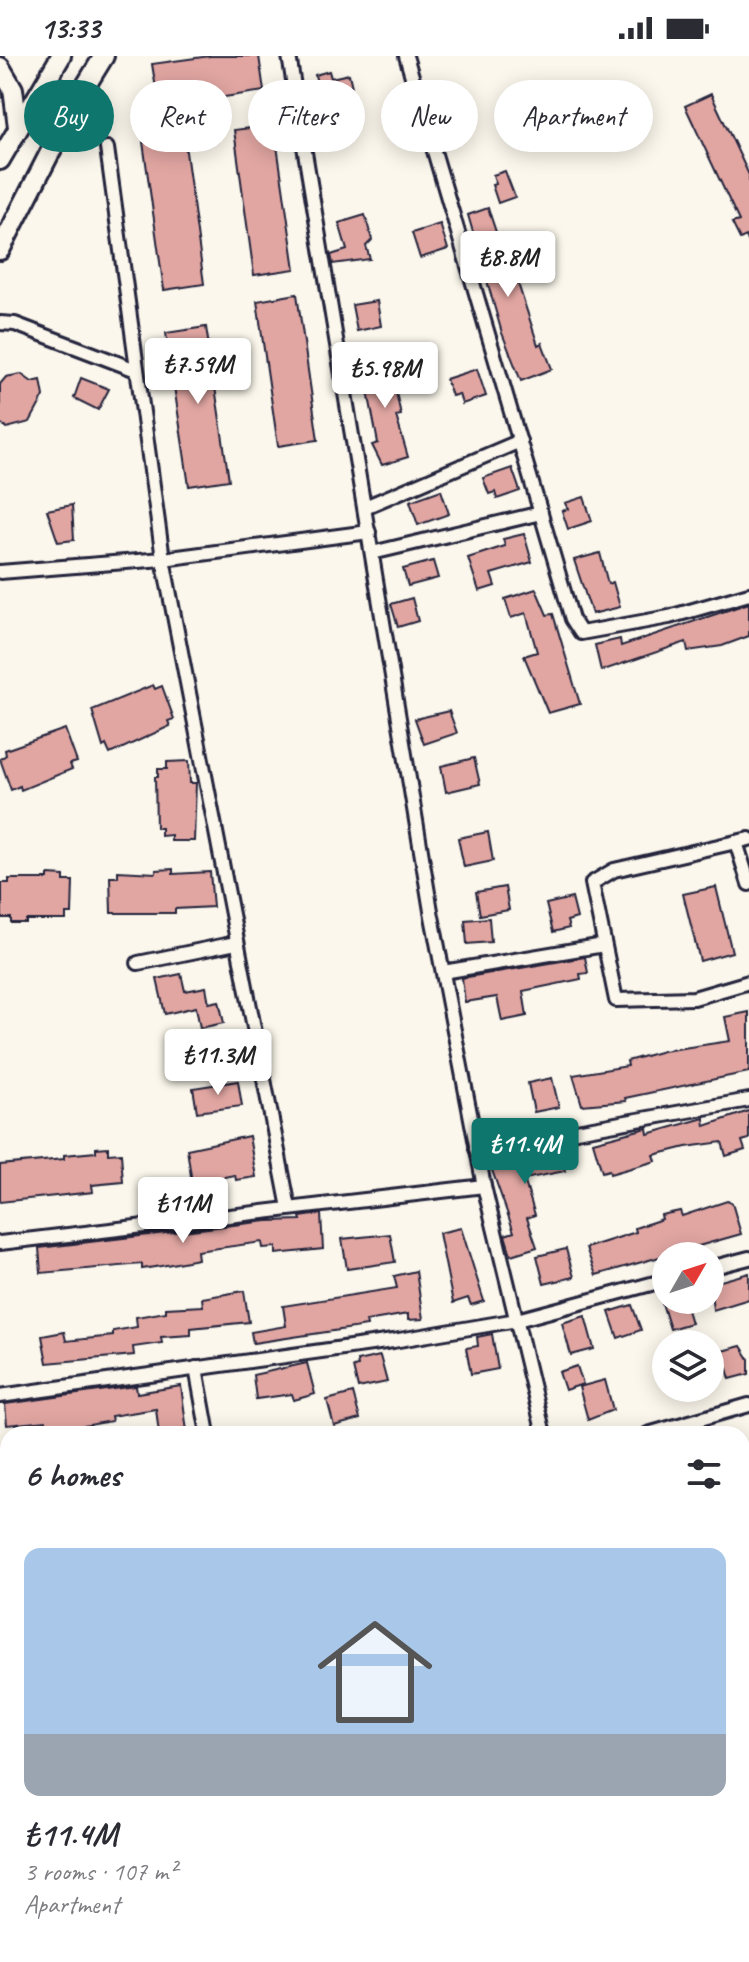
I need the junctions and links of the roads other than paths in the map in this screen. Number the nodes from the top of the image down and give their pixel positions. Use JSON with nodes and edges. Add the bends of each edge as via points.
{"nodes":[{"id":1,"x":61,"y":56,"type":"edge"},
{"id":2,"x":104,"y":56,"type":"edge"},
{"id":3,"x":289,"y":56,"type":"edge"},
{"id":4,"x":406,"y":56,"type":"edge"},
{"id":5,"x":0,"y":67,"type":"edge"},
{"id":6,"x":18,"y":127,"type":"junction"},
{"id":7,"x":108,"y":152,"type":"edge"},
{"id":8,"x":0,"y":160,"type":"edge"},
{"id":9,"x":0,"y":250,"type":"edge"},
{"id":10,"x":0,"y":323,"type":"edge"},
{"id":11,"x":136,"y":370,"type":"junction"},
{"id":12,"x":520,"y":441,"type":"junction"},
{"id":13,"x":365,"y":507,"type":"junction"},
{"id":14,"x":541,"y":513,"type":"junction"},
{"id":15,"x":369,"y":532,"type":"junction"},
{"id":16,"x":372,"y":553,"type":"junction"},
{"id":17,"x":163,"y":559,"type":"junction"},
{"id":18,"x":0,"y":572,"type":"edge"},
{"id":19,"x":749,"y":594,"type":"edge"},
{"id":20,"x":743,"y":841,"type":"edge"},
{"id":21,"x":749,"y":884,"type":"edge"},
{"id":22,"x":236,"y":943,"type":"junction"},
{"id":23,"x":604,"y":945,"type":"junction"},
{"id":24,"x":138,"y":963,"type":"dead end"},
{"id":25,"x":443,"y":972,"type":"junction"},
{"id":26,"x":749,"y":982,"type":"edge"},
{"id":27,"x":749,"y":1100,"type":"edge"},
{"id":28,"x":476,"y":1149,"type":"junction"},
{"id":29,"x":484,"y":1186,"type":"junction"},
{"id":30,"x":289,"y":1208,"type":"junction"},
{"id":31,"x":0,"y":1243,"type":"edge"},
{"id":32,"x":749,"y":1258,"type":"edge"},
{"id":33,"x":724,"y":1264,"type":"edge"},
{"id":34,"x":652,"y":1284,"type":"edge"},
{"id":35,"x":517,"y":1320,"type":"junction"},
{"id":36,"x":196,"y":1368,"type":"junction"},
{"id":37,"x":0,"y":1396,"type":"edge"},
{"id":38,"x":749,"y":1405,"type":"edge"},
{"id":39,"x":207,"y":1426,"type":"edge"},
{"id":40,"x":542,"y":1426,"type":"edge"},
{"id":41,"x":690,"y":1426,"type":"edge"}],
"edges":[{"from":1,"to":6,"type":"main road"},
{"from":2,"to":9,"type":"main road"},
{"from":3,"to":13,"type":"street"},
{"from":4,"to":12,"type":"street"},
{"from":5,"to":6,"type":"main road","via":[[13,89]]},
{"from":6,"to":8,"type":"main road"},
{"from":7,"to":11,"type":"street"},
{"from":10,"to":11,"type":"street"},
{"from":11,"to":17,"type":"street"},
{"from":12,"to":13,"type":"street"},
{"from":12,"to":14,"type":"street"},
{"from":13,"to":15,"type":"street"},
{"from":14,"to":16,"type":"street"},
{"from":14,"to":19,"type":"street","via":[[572,619],[581,633],[669,617]]},
{"from":15,"to":16,"type":"street"},
{"from":15,"to":17,"type":"street"},
{"from":16,"to":25,"type":"street"},
{"from":17,"to":18,"type":"street"},
{"from":17,"to":22,"type":"street"},
{"from":20,"to":21,"type":"street"},
{"from":20,"to":23,"type":"street","via":[[614,870],[592,883]]},
{"from":22,"to":24,"type":"street"},
{"from":22,"to":30,"type":"street"},
{"from":23,"to":25,"type":"street"},
{"from":23,"to":26,"type":"street","via":[[616,1000],[694,998]]},
{"from":25,"to":28,"type":"street"},
{"from":27,"to":28,"type":"street"},
{"from":28,"to":29,"type":"street"},
{"from":29,"to":30,"type":"street"},
{"from":29,"to":35,"type":"street"},
{"from":30,"to":31,"type":"street"},
{"from":32,"to":33,"type":"street"},
{"from":34,"to":35,"type":"street"},
{"from":35,"to":36,"type":"street"},
{"from":35,"to":40,"type":"street"},
{"from":36,"to":37,"type":"street"},
{"from":36,"to":39,"type":"street"},
{"from":38,"to":41,"type":"street"}]}
